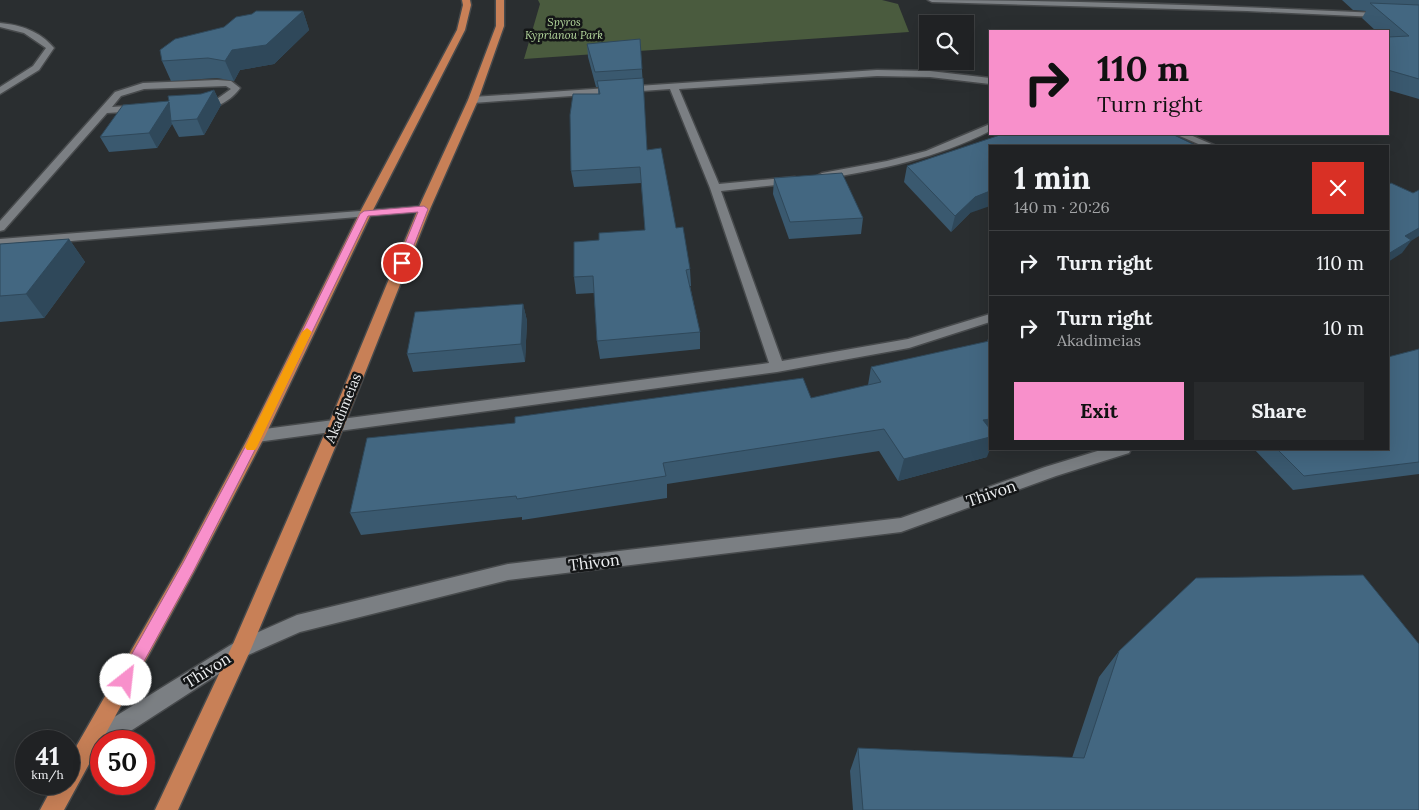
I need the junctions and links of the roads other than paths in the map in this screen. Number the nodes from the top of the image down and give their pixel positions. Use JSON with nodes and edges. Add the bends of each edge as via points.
{"nodes":[{"id":1,"x":466,"y":0,"type":"edge"},
{"id":2,"x":500,"y":0,"type":"edge"},
{"id":3,"x":932,"y":0,"type":"edge"},
{"id":4,"x":962,"y":0,"type":"edge"},
{"id":5,"x":1241,"y":0,"type":"edge"},
{"id":6,"x":1247,"y":9,"type":"junction"},
{"id":7,"x":1419,"y":17,"type":"edge"},
{"id":8,"x":0,"y":24,"type":"edge"},
{"id":9,"x":989,"y":81,"type":"edge"},
{"id":10,"x":674,"y":87,"type":"junction"},
{"id":11,"x":0,"y":91,"type":"edge"},
{"id":12,"x":473,"y":100,"type":"junction"},
{"id":13,"x":194,"y":106,"type":"edge"},
{"id":14,"x":148,"y":108,"type":"edge"},
{"id":15,"x":103,"y":110,"type":"junction"},
{"id":16,"x":989,"y":128,"type":"edge"},
{"id":17,"x":1183,"y":135,"type":"edge"},
{"id":18,"x":1208,"y":145,"type":"edge"},
{"id":19,"x":715,"y":188,"type":"junction"},
{"id":20,"x":424,"y":209,"type":"junction"},
{"id":21,"x":364,"y":214,"type":"junction"},
{"id":22,"x":0,"y":228,"type":"edge"},
{"id":23,"x":0,"y":243,"type":"edge"},
{"id":24,"x":989,"y":318,"type":"edge"},
{"id":25,"x":777,"y":367,"type":"junction"},
{"id":26,"x":336,"y":426,"type":"junction"},
{"id":27,"x":256,"y":436,"type":"junction"},
{"id":28,"x":1120,"y":450,"type":"edge"},
{"id":29,"x":241,"y":649,"type":"junction"},
{"id":30,"x":98,"y":730,"type":"edge"},
{"id":31,"x":114,"y":730,"type":"edge"},
{"id":32,"x":90,"y":745,"type":"edge"},
{"id":33,"x":80,"y":762,"type":"edge"},
{"id":34,"x":60,"y":795,"type":"edge"},
{"id":35,"x":51,"y":810,"type":"edge"},
{"id":36,"x":166,"y":810,"type":"edge"}],
"edges":[{"from":1,"to":21,"type":"main road","via":[[461,30]]},
{"from":2,"to":12,"type":"main road","name":"Akadimeias","via":[[500,26]]},
{"from":3,"to":4,"type":"street"},
{"from":4,"to":6,"type":"street"},
{"from":5,"to":6,"type":"street"},
{"from":6,"to":7,"type":"street"},
{"from":8,"to":11,"type":"street","via":[[18,27],[43,39],[50,48],[36,68]]},
{"from":9,"to":10,"type":"street","via":[[930,74],[878,73]]},
{"from":10,"to":12,"type":"street"},
{"from":10,"to":19,"type":"street"},
{"from":12,"to":20,"type":"main road","name":"Akadimeias"},
{"from":13,"to":15,"type":"street","via":[[223,100],[236,88],[217,82],[143,86],[118,94]]},
{"from":14,"to":15,"type":"street"},
{"from":15,"to":22,"type":"street"},
{"from":16,"to":19,"type":"street","via":[[956,144],[865,169]]},
{"from":17,"to":18,"type":"street"},
{"from":19,"to":25,"type":"street"},
{"from":20,"to":21,"type":"street"},
{"from":20,"to":26,"type":"main road","name":"Akadimeias"},
{"from":21,"to":23,"type":"street"},
{"from":21,"to":27,"type":"main road"},
{"from":24,"to":25,"type":"street","via":[[909,343]]},
{"from":25,"to":26,"type":"street"},
{"from":26,"to":27,"type":"street"},
{"from":26,"to":29,"type":"main road","name":"Akadimeias"},
{"from":27,"to":30,"type":"main road"},
{"from":28,"to":29,"type":"street","name":"Thivon","via":[[901,524],[508,572],[297,624]]},
{"from":29,"to":31,"type":"street","name":"Thivon"},
{"from":29,"to":36,"type":"main road","name":"Akadimeias"},
{"from":32,"to":33,"type":"main road"},
{"from":34,"to":35,"type":"main road"}]}
